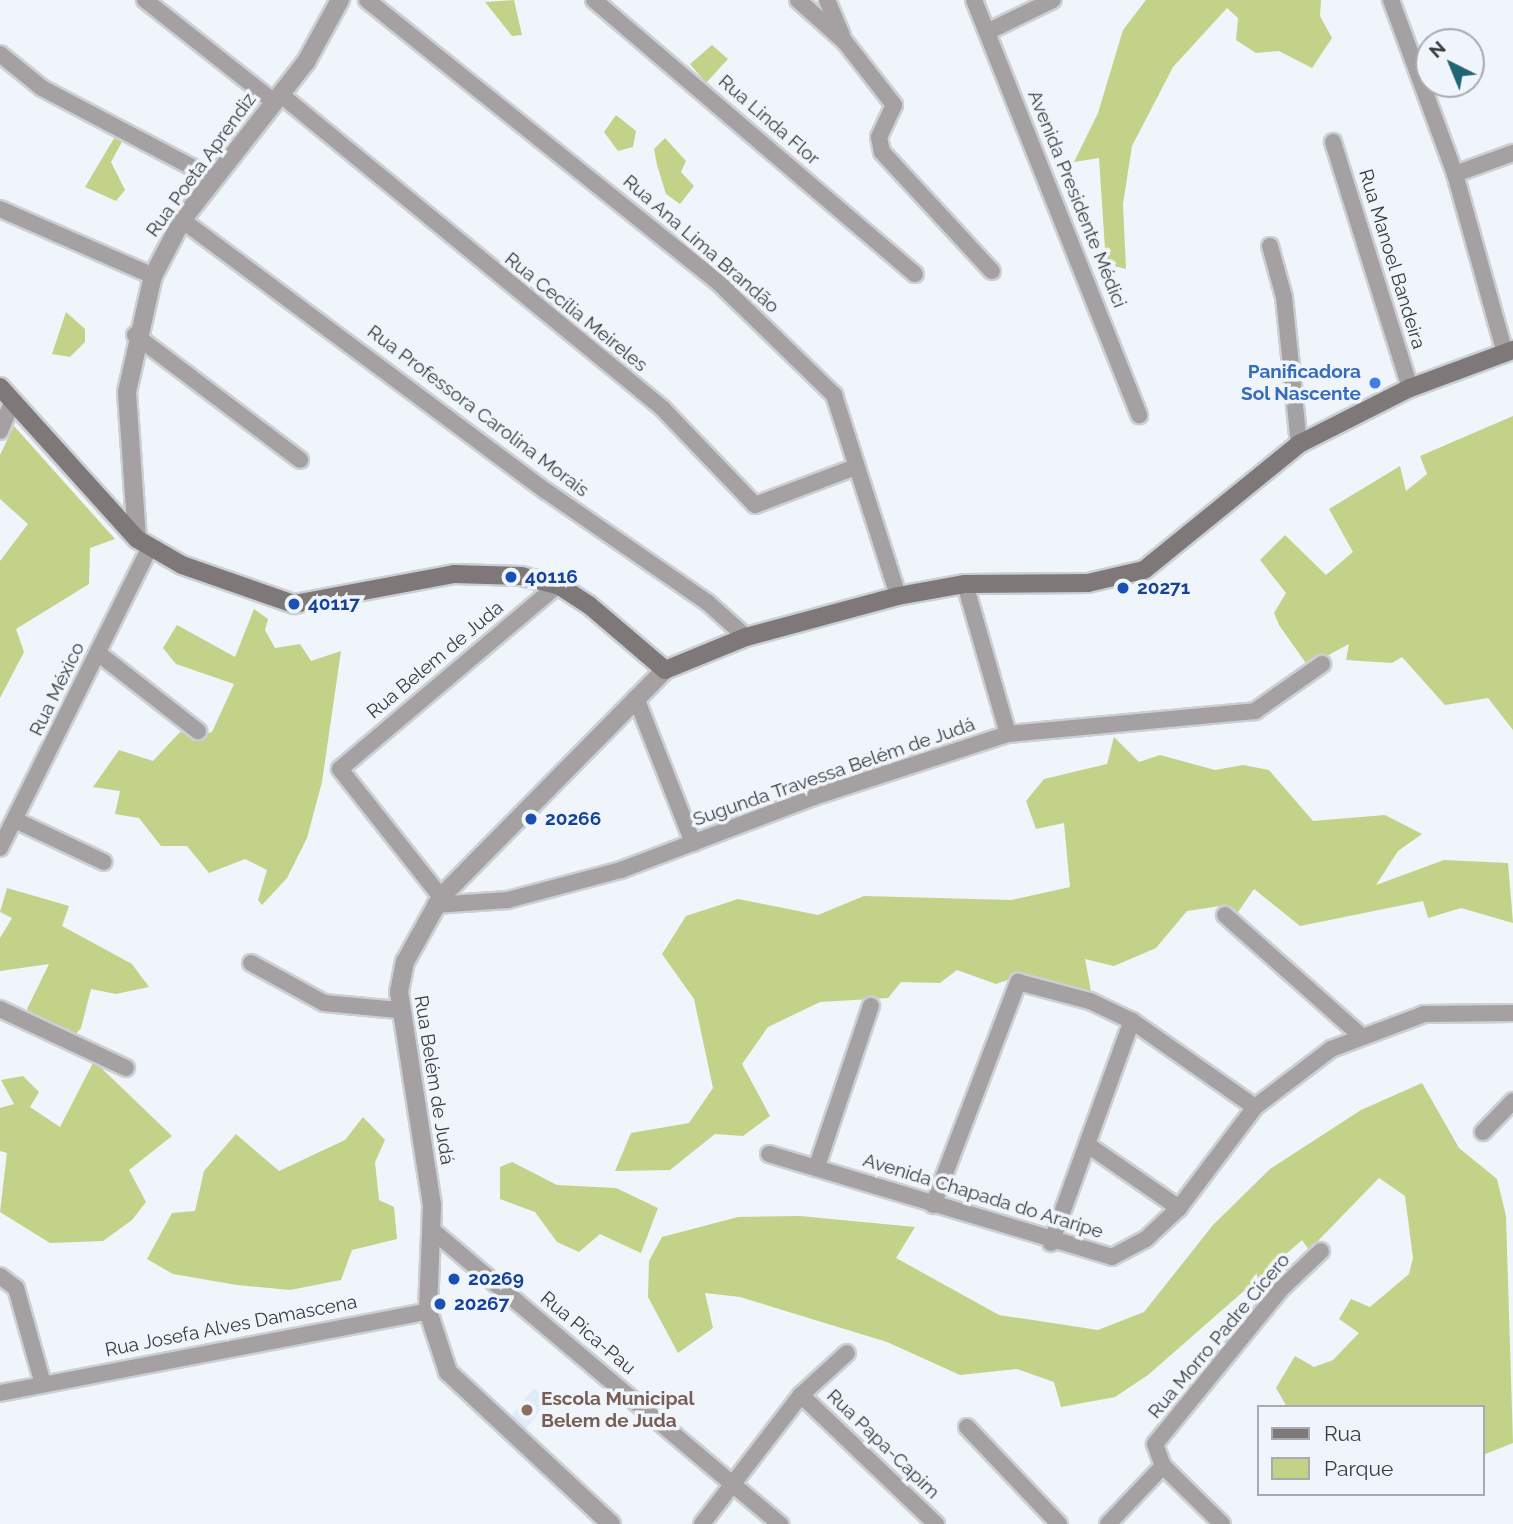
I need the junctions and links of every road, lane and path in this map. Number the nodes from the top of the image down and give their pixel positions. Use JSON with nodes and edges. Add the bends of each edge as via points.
{"nodes":[{"id":1,"x":145,"y":0,"type":"edge"},
{"id":2,"x":340,"y":0,"type":"edge"},
{"id":3,"x":367,"y":0,"type":"edge"},
{"id":4,"x":594,"y":0,"type":"edge"},
{"id":5,"x":797,"y":0,"type":"edge"},
{"id":6,"x":827,"y":0,"type":"edge"},
{"id":7,"x":974,"y":0,"type":"edge"},
{"id":8,"x":1053,"y":0,"type":"edge"},
{"id":9,"x":1391,"y":0,"type":"edge"},
{"id":10,"x":986,"y":32,"type":"junction"},
{"id":11,"x":845,"y":42,"type":"junction"},
{"id":12,"x":0,"y":54,"type":"edge"},
{"id":13,"x":276,"y":97,"type":"junction"},
{"id":14,"x":1333,"y":142,"type":"dead end"},
{"id":15,"x":1513,"y":153,"type":"edge"},
{"id":16,"x":1454,"y":174,"type":"junction"},
{"id":17,"x":214,"y":178,"type":"junction"},
{"id":18,"x":0,"y":209,"type":"edge"},
{"id":19,"x":182,"y":220,"type":"junction"},
{"id":20,"x":1270,"y":246,"type":"dead end"},
{"id":21,"x":992,"y":271,"type":"dead end"},
{"id":22,"x":915,"y":274,"type":"dead end"},
{"id":23,"x":153,"y":276,"type":"junction"},
{"id":24,"x":135,"y":335,"type":"junction"},
{"id":25,"x":1509,"y":351,"type":"edge"},
{"id":26,"x":0,"y":387,"type":"edge"},
{"id":27,"x":1410,"y":388,"type":"junction"},
{"id":28,"x":12,"y":403,"type":"junction"},
{"id":29,"x":1139,"y":415,"type":"dead end"},
{"id":30,"x":0,"y":431,"type":"edge"},
{"id":31,"x":1299,"y":444,"type":"junction"},
{"id":32,"x":300,"y":460,"type":"dead end"},
{"id":33,"x":853,"y":468,"type":"junction"},
{"id":34,"x":143,"y":543,"type":"junction"},
{"id":35,"x":965,"y":584,"type":"junction"},
{"id":36,"x":558,"y":585,"type":"junction"},
{"id":37,"x":898,"y":596,"type":"junction"},
{"id":38,"x":746,"y":637,"type":"junction"},
{"id":39,"x":98,"y":653,"type":"junction"},
{"id":40,"x":1322,"y":664,"type":"dead end"},
{"id":41,"x":665,"y":670,"type":"junction"},
{"id":42,"x":636,"y":698,"type":"junction"},
{"id":43,"x":198,"y":731,"type":"dead end"},
{"id":44,"x":1008,"y":734,"type":"junction"},
{"id":45,"x":15,"y":820,"type":"junction"},
{"id":46,"x":693,"y":843,"type":"junction"},
{"id":47,"x":0,"y":848,"type":"edge"},
{"id":48,"x":104,"y":862,"type":"dead end"},
{"id":49,"x":438,"y":901,"type":"junction"},
{"id":50,"x":1225,"y":915,"type":"dead end"},
{"id":51,"x":251,"y":963,"type":"dead end"},
{"id":52,"x":871,"y":1006,"type":"dead end"},
{"id":53,"x":0,"y":1009,"type":"edge"},
{"id":54,"x":398,"y":1010,"type":"junction"},
{"id":55,"x":1513,"y":1013,"type":"edge"},
{"id":56,"x":1132,"y":1021,"type":"junction"},
{"id":57,"x":1360,"y":1035,"type":"junction"},
{"id":58,"x":126,"y":1068,"type":"dead end"},
{"id":59,"x":1513,"y":1101,"type":"edge"},
{"id":60,"x":1255,"y":1107,"type":"junction"},
{"id":61,"x":1483,"y":1132,"type":"dead end"},
{"id":62,"x":1088,"y":1145,"type":"junction"},
{"id":63,"x":769,"y":1154,"type":"dead end"},
{"id":64,"x":817,"y":1166,"type":"junction"},
{"id":65,"x":933,"y":1205,"type":"junction"},
{"id":66,"x":1179,"y":1208,"type":"junction"},
{"id":67,"x":432,"y":1230,"type":"junction"},
{"id":68,"x":1051,"y":1243,"type":"junction"},
{"id":69,"x":1321,"y":1251,"type":"dead end"},
{"id":70,"x":0,"y":1276,"type":"edge"},
{"id":71,"x":428,"y":1311,"type":"junction"},
{"id":72,"x":847,"y":1353,"type":"dead end"},
{"id":73,"x":43,"y":1384,"type":"junction"},
{"id":74,"x":0,"y":1392,"type":"edge"},
{"id":75,"x":801,"y":1395,"type":"junction"},
{"id":76,"x":968,"y":1427,"type":"dead end"},
{"id":77,"x":1163,"y":1466,"type":"junction"},
{"id":78,"x":731,"y":1482,"type":"junction"},
{"id":79,"x":611,"y":1524,"type":"edge"},
{"id":80,"x":702,"y":1524,"type":"edge"},
{"id":81,"x":780,"y":1524,"type":"edge"},
{"id":82,"x":936,"y":1524,"type":"edge"},
{"id":83,"x":1059,"y":1524,"type":"edge"},
{"id":84,"x":1108,"y":1524,"type":"edge"},
{"id":85,"x":1222,"y":1524,"type":"edge"}],
"edges":[{"from":1,"to":13,"type":"street","name":"Rua Cecília Meireles"},
{"from":2,"to":13,"type":"street","name":"Rua Poeta Aprendiz","via":[[331,25]]},
{"from":3,"to":33,"type":"street","name":"Rua Ana Lima Brandão","via":[[517,115],[803,362],[843,409]]},
{"from":4,"to":22,"type":"street","name":"Rua Linda Flor"},
{"from":5,"to":11,"type":"street"},
{"from":6,"to":11,"type":"street"},
{"from":7,"to":10,"type":"street","name":"Avenida Presidente Médici"},
{"from":8,"to":10,"type":"street"},
{"from":9,"to":16,"type":"street"},
{"from":10,"to":29,"type":"street","name":"Avenida Presidente Médici"},
{"from":11,"to":21,"type":"street","via":[[895,109],[879,137],[883,152]]},
{"from":12,"to":17,"type":"street","via":[[41,88]]},
{"from":13,"to":17,"type":"street","name":"Rua Poeta Aprendiz"},
{"from":13,"to":33,"type":"street","name":"Rua Cecília Meireles","via":[[663,409],[755,505]]},
{"from":14,"to":27,"type":"street","name":"Rua Manoel Bandeira"},
{"from":15,"to":16,"type":"street"},
{"from":16,"to":25,"type":"street"},
{"from":17,"to":19,"type":"street","name":"Rua Poeta Aprendiz"},
{"from":18,"to":23,"type":"street"},
{"from":19,"to":23,"type":"street","name":"Rua Poeta Aprendiz"},
{"from":19,"to":38,"type":"street","name":"Rua Professora Carolina Morais","via":[[546,491],[707,602]]},
{"from":20,"to":31,"type":"street","via":[[1284,297]]},
{"from":23,"to":24,"type":"street","name":"Rua Poeta Aprendiz"},
{"from":24,"to":32,"type":"street"},
{"from":24,"to":34,"type":"street","name":"Rua Poeta Aprendiz","via":[[127,421]]},
{"from":25,"to":27,"type":"main road"},
{"from":26,"to":28,"type":"main road"},
{"from":27,"to":31,"type":"main road"},
{"from":28,"to":30,"type":"street"},
{"from":28,"to":34,"type":"main road"},
{"from":31,"to":35,"type":"main road","via":[[1144,570],[1088,583]]},
{"from":33,"to":37,"type":"street","name":"Rua Ana Lima Brandão"},
{"from":34,"to":36,"type":"main road","via":[[214,579],[294,604],[454,573],[493,573]]},
{"from":34,"to":39,"type":"street","name":"Rua México"},
{"from":35,"to":37,"type":"main road"},
{"from":35,"to":44,"type":"street"},
{"from":36,"to":41,"type":"main road"},
{"from":36,"to":49,"type":"street","name":"Rua Belem de Juda","via":[[340,769]]},
{"from":37,"to":38,"type":"main road"},
{"from":38,"to":41,"type":"main road"},
{"from":39,"to":43,"type":"street"},
{"from":39,"to":45,"type":"street","name":"Rua México"},
{"from":40,"to":44,"type":"street","name":"Sugunda Travessa Belém de Judá","via":[[1240,715]]},
{"from":41,"to":42,"type":"street","name":"Rua Belém de Judá"},
{"from":42,"to":46,"type":"street"},
{"from":42,"to":49,"type":"street","name":"Rua Belém de Judá"},
{"from":44,"to":46,"type":"street","name":"Sugunda Travessa Belém de Judá"},
{"from":45,"to":47,"type":"street","name":"Rua México"},
{"from":45,"to":48,"type":"street"},
{"from":46,"to":49,"type":"street","name":"Sugunda Travessa Belém de Judá","via":[[519,897]]},
{"from":49,"to":54,"type":"street","name":"Rua Belém de Judá","via":[[405,962]]},
{"from":50,"to":57,"type":"street"},
{"from":51,"to":54,"type":"street","via":[[324,1003]]},
{"from":52,"to":64,"type":"street"},
{"from":53,"to":58,"type":"street"},
{"from":54,"to":67,"type":"street","name":"Rua Belém de Judá"},
{"from":55,"to":57,"type":"street","name":"Avenida Chapada do Araripe","via":[[1424,1014]]},
{"from":56,"to":60,"type":"street"},
{"from":56,"to":62,"type":"street"},
{"from":56,"to":65,"type":"street","via":[[1031,982],[1018,982],[1009,995]]},
{"from":57,"to":60,"type":"street","name":"Avenida Chapada do Araripe","via":[[1331,1049]]},
{"from":59,"to":61,"type":"street"},
{"from":60,"to":66,"type":"street","name":"Avenida Chapada do Araripe"},
{"from":62,"to":66,"type":"street"},
{"from":62,"to":68,"type":"street"},
{"from":63,"to":64,"type":"street","name":"Avenida Chapada do Araripe"},
{"from":64,"to":65,"type":"street","name":"Avenida Chapada do Araripe"},
{"from":65,"to":68,"type":"street","name":"Avenida Chapada do Araripe"},
{"from":66,"to":68,"type":"street","name":"Avenida Chapada do Araripe","via":[[1120,1254]]},
{"from":67,"to":71,"type":"street","name":"Rua Belém de Judá"},
{"from":67,"to":78,"type":"street","name":"Rua Pica-Pau"},
{"from":69,"to":77,"type":"street","name":"Rua Morro Padre Cícero","via":[[1281,1289],[1155,1451]]},
{"from":70,"to":73,"type":"street","via":[[16,1288]]},
{"from":71,"to":73,"type":"street","name":"Rua Josefa Alves Damascena"},
{"from":71,"to":79,"type":"street","name":"Rua Belém de Judá","via":[[455,1383]]},
{"from":72,"to":75,"type":"street","name":"Rua Papa-Capim"},
{"from":73,"to":74,"type":"street","name":"Rua Josefa Alves Damascena"},
{"from":75,"to":78,"type":"street","name":"Rua Papa-Capim"},
{"from":75,"to":82,"type":"street","name":"Rua Papa-Capim"},
{"from":76,"to":83,"type":"street"},
{"from":77,"to":84,"type":"street"},
{"from":77,"to":85,"type":"street"},
{"from":78,"to":80,"type":"street","name":"Rua Papa-Capim"},
{"from":78,"to":81,"type":"street","name":"Rua Pica-Pau"}]}
